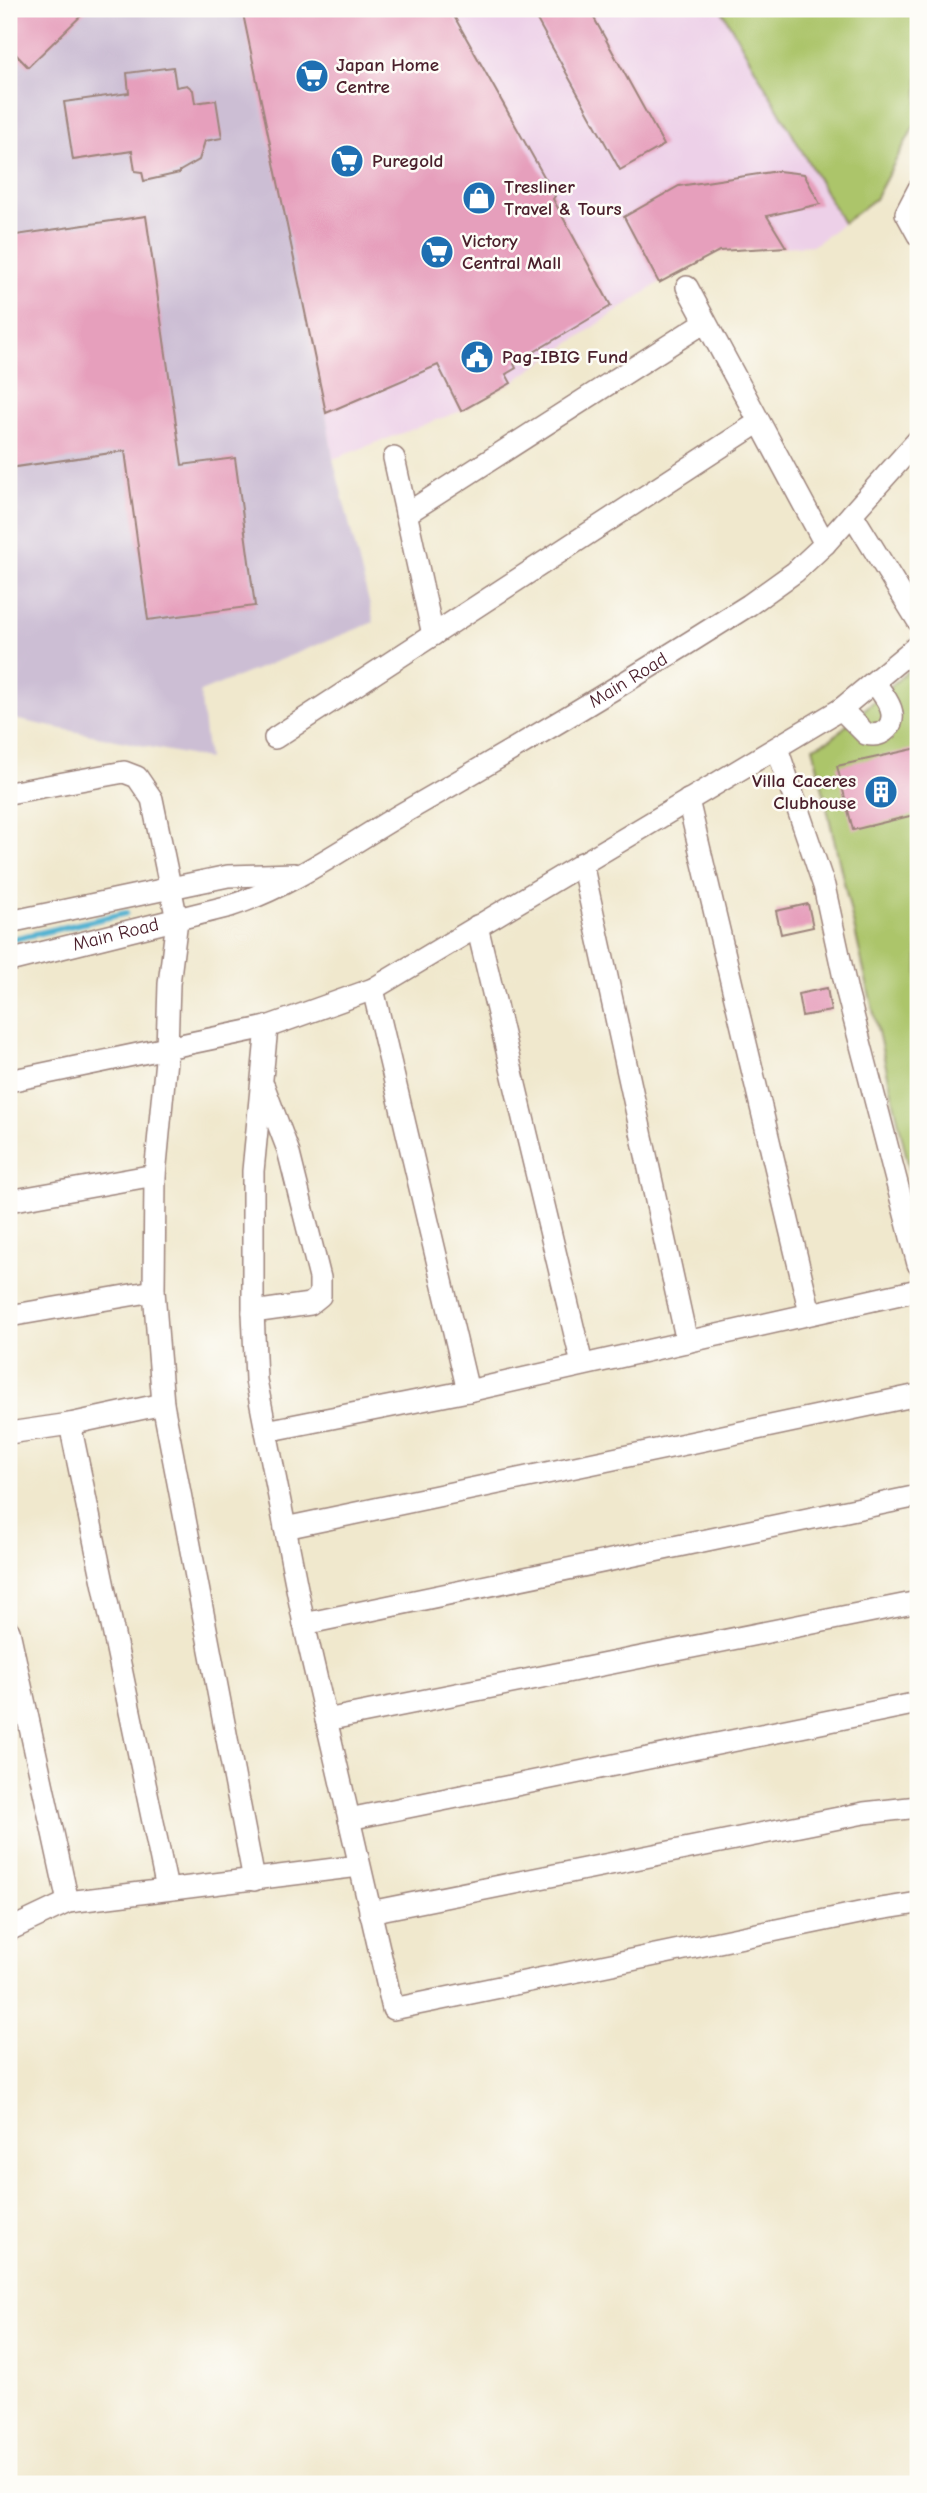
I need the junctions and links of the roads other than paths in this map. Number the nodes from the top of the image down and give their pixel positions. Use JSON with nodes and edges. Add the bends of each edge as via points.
{"nodes":[{"id":1,"x":918,"y":190,"type":"edge"},
{"id":2,"x":918,"y":235,"type":"edge"},
{"id":3,"x":687,"y":287,"type":"dead end"},
{"id":4,"x":705,"y":322,"type":"junction"},
{"id":5,"x":759,"y":422,"type":"junction"},
{"id":6,"x":918,"y":440,"type":"edge"},
{"id":7,"x":394,"y":458,"type":"dead end"},
{"id":8,"x":406,"y":513,"type":"junction"},
{"id":9,"x":852,"y":514,"type":"junction"},
{"id":10,"x":825,"y":544,"type":"junction"},
{"id":11,"x":918,"y":621,"type":"edge"},
{"id":12,"x":433,"y":635,"type":"junction"},
{"id":13,"x":918,"y":645,"type":"edge"},
{"id":14,"x":875,"y":682,"type":"junction"},
{"id":15,"x":841,"y":709,"type":"junction"},
{"id":16,"x":275,"y":738,"type":"dead end"},
{"id":17,"x":778,"y":748,"type":"junction"},
{"id":18,"x":9,"y":793,"type":"edge"},
{"id":19,"x":688,"y":800,"type":"junction"},
{"id":20,"x":582,"y":863,"type":"junction"},
{"id":21,"x":299,"y":874,"type":"junction"},
{"id":22,"x":171,"y":887,"type":"junction"},
{"id":23,"x":177,"y":920,"type":"junction"},
{"id":24,"x":9,"y":922,"type":"edge"},
{"id":25,"x":477,"y":926,"type":"junction"},
{"id":26,"x":9,"y":961,"type":"edge"},
{"id":27,"x":373,"y":989,"type":"junction"},
{"id":28,"x":267,"y":1027,"type":"junction"},
{"id":29,"x":167,"y":1049,"type":"junction"},
{"id":30,"x":9,"y":1081,"type":"edge"},
{"id":31,"x":262,"y":1083,"type":"junction"},
{"id":32,"x":155,"y":1175,"type":"junction"},
{"id":33,"x":9,"y":1201,"type":"edge"},
{"id":34,"x":918,"y":1264,"type":"edge"},
{"id":35,"x":918,"y":1290,"type":"edge"},
{"id":36,"x":154,"y":1291,"type":"junction"},
{"id":37,"x":253,"y":1312,"type":"junction"},
{"id":38,"x":810,"y":1312,"type":"junction"},
{"id":39,"x":9,"y":1316,"type":"edge"},
{"id":40,"x":687,"y":1342,"type":"junction"},
{"id":41,"x":582,"y":1364,"type":"junction"},
{"id":42,"x":468,"y":1391,"type":"junction"},
{"id":43,"x":918,"y":1395,"type":"edge"},
{"id":44,"x":163,"y":1404,"type":"junction"},
{"id":45,"x":70,"y":1424,"type":"junction"},
{"id":46,"x":266,"y":1431,"type":"junction"},
{"id":47,"x":9,"y":1433,"type":"edge"},
{"id":48,"x":918,"y":1496,"type":"edge"},
{"id":49,"x":285,"y":1528,"type":"junction"},
{"id":50,"x":918,"y":1602,"type":"edge"},
{"id":51,"x":304,"y":1624,"type":"junction"},
{"id":52,"x":9,"y":1631,"type":"edge"},
{"id":53,"x":918,"y":1703,"type":"edge"},
{"id":54,"x":326,"y":1720,"type":"junction"},
{"id":55,"x":918,"y":1807,"type":"edge"},
{"id":56,"x":349,"y":1819,"type":"junction"},
{"id":57,"x":359,"y":1866,"type":"junction"},
{"id":58,"x":254,"y":1880,"type":"junction"},
{"id":59,"x":167,"y":1889,"type":"junction"},
{"id":60,"x":68,"y":1902,"type":"junction"},
{"id":61,"x":918,"y":1903,"type":"edge"},
{"id":62,"x":370,"y":1912,"type":"junction"},
{"id":63,"x":9,"y":1930,"type":"edge"}],
"edges":[{"from":1,"to":2,"type":"street","via":[[906,213]]},
{"from":3,"to":4,"type":"street"},
{"from":4,"to":5,"type":"street"},
{"from":4,"to":8,"type":"street"},
{"from":5,"to":10,"type":"street"},
{"from":5,"to":12,"type":"street"},
{"from":6,"to":9,"type":"street","name":"Main Road"},
{"from":7,"to":8,"type":"street"},
{"from":8,"to":12,"type":"street"},
{"from":9,"to":10,"type":"street","name":"Main Road"},
{"from":9,"to":11,"type":"street"},
{"from":10,"to":21,"type":"street","name":"Main Road","via":[[795,572],[686,645]]},
{"from":12,"to":16,"type":"street"},
{"from":13,"to":14,"type":"street"},
{"from":14,"to":15,"type":"street"},
{"from":14,"to":15,"type":"street","via":[[892,710],[891,723],[883,732],[866,734]]},
{"from":15,"to":17,"type":"street"},
{"from":17,"to":19,"type":"street"},
{"from":17,"to":34,"type":"street","via":[[824,886]]},
{"from":18,"to":22,"type":"street","via":[[124,772],[136,777],[152,799]]},
{"from":19,"to":20,"type":"street"},
{"from":19,"to":38,"type":"street"},
{"from":20,"to":25,"type":"street"},
{"from":20,"to":40,"type":"street"},
{"from":21,"to":22,"type":"street","name":"Main Road","via":[[228,876]]},
{"from":21,"to":23,"type":"street","name":"Main Road","via":[[255,898]]},
{"from":22,"to":23,"type":"street"},
{"from":22,"to":24,"type":"street","name":"Main Road"},
{"from":23,"to":26,"type":"street","name":"Main Road"},
{"from":23,"to":29,"type":"street"},
{"from":25,"to":27,"type":"street"},
{"from":25,"to":41,"type":"street"},
{"from":27,"to":28,"type":"street"},
{"from":27,"to":42,"type":"street"},
{"from":28,"to":29,"type":"street"},
{"from":28,"to":31,"type":"street"},
{"from":29,"to":30,"type":"street"},
{"from":29,"to":32,"type":"street"},
{"from":31,"to":37,"type":"street","via":[[253,1171]]},
{"from":31,"to":37,"type":"street","via":[[288,1150],[320,1278],[320,1296],[310,1304]]},
{"from":32,"to":33,"type":"street"},
{"from":32,"to":36,"type":"street"},
{"from":35,"to":38,"type":"street"},
{"from":36,"to":39,"type":"street"},
{"from":36,"to":44,"type":"street"},
{"from":37,"to":46,"type":"street","via":[[256,1380]]},
{"from":38,"to":40,"type":"street"},
{"from":40,"to":41,"type":"street"},
{"from":41,"to":42,"type":"street"},
{"from":42,"to":46,"type":"street"},
{"from":43,"to":49,"type":"street"},
{"from":44,"to":45,"type":"street"},
{"from":44,"to":58,"type":"street"},
{"from":45,"to":47,"type":"street"},
{"from":45,"to":59,"type":"street"},
{"from":46,"to":49,"type":"street"},
{"from":48,"to":51,"type":"street"},
{"from":49,"to":51,"type":"street"},
{"from":50,"to":54,"type":"street"},
{"from":51,"to":54,"type":"street"},
{"from":52,"to":60,"type":"street"},
{"from":53,"to":56,"type":"street"},
{"from":54,"to":56,"type":"street"},
{"from":55,"to":62,"type":"street","via":[[864,1813]]},
{"from":56,"to":57,"type":"street"},
{"from":57,"to":58,"type":"street"},
{"from":57,"to":62,"type":"street"},
{"from":58,"to":59,"type":"street"},
{"from":59,"to":60,"type":"street"},
{"from":60,"to":63,"type":"street"},
{"from":61,"to":62,"type":"street","via":[[393,2008]]}]}
